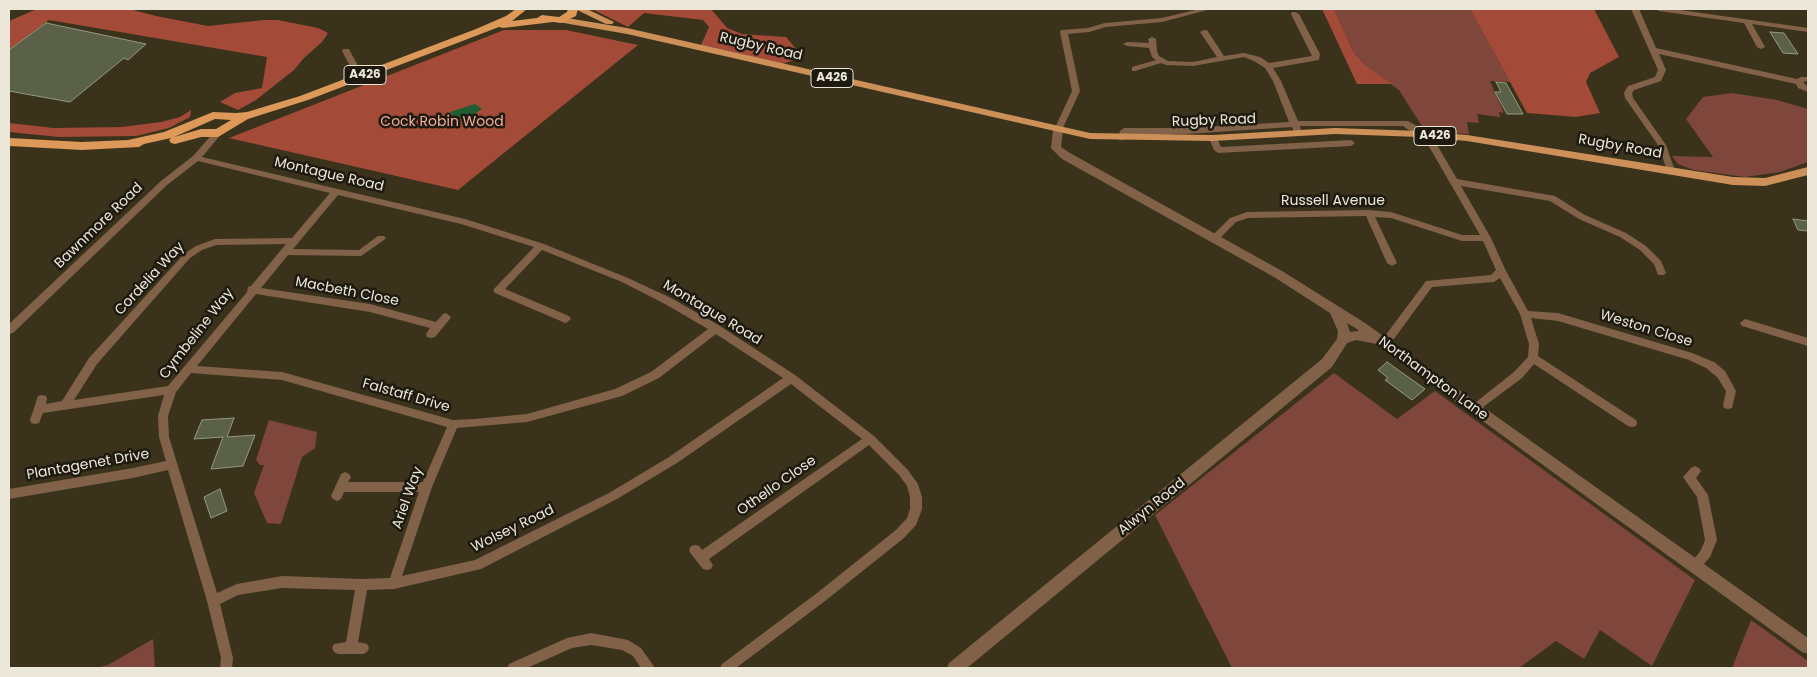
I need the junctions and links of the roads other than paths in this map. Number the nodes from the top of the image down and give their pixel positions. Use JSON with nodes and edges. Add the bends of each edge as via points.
{"nodes":[{"id":1,"x":523,"y":9,"type":"edge"},
{"id":2,"x":573,"y":9,"type":"edge"},
{"id":3,"x":580,"y":9,"type":"edge"},
{"id":4,"x":1207,"y":9,"type":"edge"},
{"id":5,"x":1635,"y":9,"type":"edge"},
{"id":6,"x":1659,"y":9,"type":"edge"},
{"id":7,"x":549,"y":20,"type":"junction"},
{"id":8,"x":561,"y":20,"type":"junction"},
{"id":9,"x":1288,"y":22,"type":"dead end"},
{"id":10,"x":1747,"y":22,"type":"junction"},
{"id":11,"x":1808,"y":30,"type":"edge"},
{"id":12,"x":480,"y":31,"type":"junction"},
{"id":13,"x":627,"y":31,"type":"junction"},
{"id":14,"x":1204,"y":32,"type":"dead end"},
{"id":15,"x":1126,"y":44,"type":"dead end"},
{"id":16,"x":1762,"y":47,"type":"dead end"},
{"id":17,"x":1653,"y":50,"type":"junction"},
{"id":18,"x":346,"y":51,"type":"dead end"},
{"id":19,"x":1221,"y":58,"type":"junction"},
{"id":20,"x":1161,"y":61,"type":"junction"},
{"id":21,"x":1268,"y":66,"type":"junction"},
{"id":22,"x":1135,"y":69,"type":"dead end"},
{"id":23,"x":360,"y":77,"type":"junction"},
{"id":24,"x":1808,"y":79,"type":"edge"},
{"id":25,"x":1799,"y":82,"type":"junction"},
{"id":26,"x":1808,"y":90,"type":"edge"},
{"id":27,"x":229,"y":121,"type":"junction"},
{"id":28,"x":1296,"y":128,"type":"junction"},
{"id":29,"x":1058,"y":130,"type":"junction"},
{"id":30,"x":207,"y":133,"type":"junction"},
{"id":31,"x":1424,"y":135,"type":"junction"},
{"id":32,"x":1122,"y":138,"type":"junction"},
{"id":33,"x":1213,"y":138,"type":"junction"},
{"id":34,"x":9,"y":142,"type":"edge"},
{"id":35,"x":1351,"y":143,"type":"dead end"},
{"id":36,"x":196,"y":158,"type":"junction"},
{"id":37,"x":1671,"y":171,"type":"junction"},
{"id":38,"x":1808,"y":171,"type":"edge"},
{"id":39,"x":1454,"y":182,"type":"junction"},
{"id":40,"x":336,"y":191,"type":"junction"},
{"id":41,"x":1369,"y":214,"type":"junction"},
{"id":42,"x":382,"y":238,"type":"dead end"},
{"id":43,"x":1486,"y":238,"type":"junction"},
{"id":44,"x":1214,"y":239,"type":"junction"},
{"id":45,"x":292,"y":241,"type":"junction"},
{"id":46,"x":541,"y":246,"type":"junction"},
{"id":47,"x":284,"y":252,"type":"junction"},
{"id":48,"x":1392,"y":263,"type":"dead end"},
{"id":49,"x":1501,"y":271,"type":"junction"},
{"id":50,"x":1661,"y":273,"type":"dead end"},
{"id":51,"x":251,"y":290,"type":"junction"},
{"id":52,"x":1335,"y":310,"type":"junction"},
{"id":53,"x":1525,"y":314,"type":"junction"},
{"id":54,"x":446,"y":317,"type":"dead end"},
{"id":55,"x":566,"y":319,"type":"dead end"},
{"id":56,"x":1744,"y":323,"type":"dead end"},
{"id":57,"x":716,"y":329,"type":"junction"},
{"id":58,"x":9,"y":330,"type":"edge"},
{"id":59,"x":1343,"y":340,"type":"junction"},
{"id":60,"x":1808,"y":342,"type":"edge"},
{"id":61,"x":1384,"y":344,"type":"junction"},
{"id":62,"x":1533,"y":358,"type":"junction"},
{"id":63,"x":188,"y":369,"type":"junction"},
{"id":64,"x":791,"y":378,"type":"junction"},
{"id":65,"x":171,"y":390,"type":"junction"},
{"id":66,"x":65,"y":405,"type":"junction"},
{"id":67,"x":1728,"y":405,"type":"dead end"},
{"id":68,"x":39,"y":409,"type":"dead end"},
{"id":69,"x":1475,"y":409,"type":"junction"},
{"id":70,"x":1632,"y":423,"type":"dead end"},
{"id":71,"x":453,"y":424,"type":"junction"},
{"id":72,"x":870,"y":439,"type":"junction"},
{"id":73,"x":172,"y":464,"type":"junction"},
{"id":74,"x":1694,"y":472,"type":"dead end"},
{"id":75,"x":341,"y":486,"type":"dead end"},
{"id":76,"x":426,"y":487,"type":"junction"},
{"id":77,"x":9,"y":494,"type":"edge"},
{"id":78,"x":701,"y":558,"type":"dead end"},
{"id":79,"x":1695,"y":566,"type":"junction"},
{"id":80,"x":394,"y":583,"type":"junction"},
{"id":81,"x":362,"y":585,"type":"junction"},
{"id":82,"x":213,"y":601,"type":"junction"},
{"id":83,"x":1808,"y":647,"type":"edge"},
{"id":84,"x":351,"y":648,"type":"dead end"},
{"id":85,"x":226,"y":668,"type":"edge"},
{"id":86,"x":512,"y":668,"type":"edge"},
{"id":87,"x":649,"y":668,"type":"edge"},
{"id":88,"x":726,"y":668,"type":"edge"},
{"id":89,"x":955,"y":668,"type":"edge"}],
"edges":[{"from":1,"to":7,"type":"highway"},
{"from":1,"to":12,"type":"highway","number":"A426"},
{"from":2,"to":8,"type":"highway","via":[[572,14]]},
{"from":3,"to":13,"type":"main road"},
{"from":4,"to":29,"type":"street","via":[[1162,20],[1064,32],[1076,91]]},
{"from":5,"to":17,"type":"street"},
{"from":6,"to":10,"type":"street"},
{"from":7,"to":8,"type":"highway"},
{"from":7,"to":12,"type":"highway","number":"A426","via":[[508,24]]},
{"from":8,"to":13,"type":"main road","number":"A426"},
{"from":9,"to":21,"type":"street","via":[[1297,18],[1316,58]]},
{"from":10,"to":11,"type":"street"},
{"from":10,"to":16,"type":"street"},
{"from":12,"to":23,"type":"highway","number":"A426"},
{"from":13,"to":29,"type":"main road","name":"Rugby Road","number":"A426"},
{"from":14,"to":19,"type":"street"},
{"from":15,"to":20,"type":"street","via":[[1153,42],[1156,57]]},
{"from":17,"to":25,"type":"street"},
{"from":17,"to":37,"type":"street","via":[[1662,74],[1658,79],[1632,88],[1628,98],[1662,145]]},
{"from":18,"to":23,"type":"street"},
{"from":19,"to":20,"type":"street","via":[[1193,64]]},
{"from":19,"to":21,"type":"street","via":[[1244,56]]},
{"from":20,"to":22,"type":"street"},
{"from":21,"to":28,"type":"street"},
{"from":23,"to":27,"type":"highway","number":"A426"},
{"from":24,"to":25,"type":"street"},
{"from":25,"to":26,"type":"street"},
{"from":27,"to":30,"type":"highway","number":"A426"},
{"from":27,"to":30,"type":"highway","number":"A426","via":[[224,115],[213,116]]},
{"from":28,"to":31,"type":"main road","name":"Rugby Road","number":"A426"},
{"from":28,"to":32,"type":"street","via":[[1124,130]]},
{"from":28,"to":33,"type":"main road","name":"Rugby Road","number":"A426"},
{"from":29,"to":32,"type":"main road","name":"Rugby Road","number":"A426"},
{"from":29,"to":44,"type":"street","name":"Northampton Lane","via":[[1056,148],[1066,156]]},
{"from":30,"to":34,"type":"highway","number":"A426","via":[[178,139],[82,146]]},
{"from":30,"to":36,"type":"street","name":"Bawnmore Road"},
{"from":31,"to":37,"type":"main road","name":"Rugby Road","number":"A426","via":[[1580,154]]},
{"from":31,"to":39,"type":"street"},
{"from":32,"to":33,"type":"main road","name":"Rugby Road","number":"A426"},
{"from":33,"to":35,"type":"street","via":[[1214,151]]},
{"from":36,"to":40,"type":"street","name":"Montague Road"},
{"from":36,"to":58,"type":"street","name":"Bawnmore Road","via":[[164,183]]},
{"from":37,"to":38,"type":"main road","name":"Rugby Road","number":"A426","via":[[1754,182]]},
{"from":39,"to":43,"type":"street"},
{"from":39,"to":50,"type":"street","via":[[1552,198],[1643,248],[1658,264]]},
{"from":40,"to":45,"type":"street","name":"Cymbeline Way"},
{"from":40,"to":46,"type":"street","name":"Montague Road","via":[[462,220]]},
{"from":41,"to":43,"type":"street","name":"Russell Avenue","via":[[1391,215],[1462,238]]},
{"from":41,"to":44,"type":"street","name":"Russell Avenue","via":[[1247,216],[1233,220]]},
{"from":41,"to":48,"type":"street"},
{"from":42,"to":47,"type":"street","via":[[361,253]]},
{"from":43,"to":49,"type":"street"},
{"from":44,"to":52,"type":"street","name":"Northampton Lane"},
{"from":45,"to":47,"type":"street","name":"Cymbeline Way"},
{"from":45,"to":66,"type":"street","name":"Cordelia Way","via":[[214,242],[187,256],[93,361]]},
{"from":46,"to":55,"type":"street","via":[[498,290]]},
{"from":46,"to":57,"type":"street","name":"Montague Road","via":[[625,280]]},
{"from":47,"to":51,"type":"street","name":"Cymbeline Way"},
{"from":49,"to":53,"type":"street"},
{"from":49,"to":61,"type":"street","via":[[1494,278],[1429,284]]},
{"from":51,"to":54,"type":"street","name":"Macbeth Close","via":[[370,308],[434,330]]},
{"from":51,"to":63,"type":"street","name":"Cymbeline Way"},
{"from":52,"to":59,"type":"street","via":[[1344,331]]},
{"from":52,"to":61,"type":"street","name":"Northampton Lane"},
{"from":53,"to":62,"type":"street","via":[[1534,344]]},
{"from":53,"to":67,"type":"street","name":"Weston Close","via":[[1558,317],[1710,365],[1721,374],[1732,391]]},
{"from":56,"to":60,"type":"street"},
{"from":57,"to":64,"type":"street","name":"Montague Road"},
{"from":57,"to":71,"type":"street","name":"Falstaff Drive","via":[[655,375],[618,393],[527,418]]},
{"from":59,"to":61,"type":"street","via":[[1356,336]]},
{"from":59,"to":89,"type":"street","name":"Alwyn Road","via":[[1327,364]]},
{"from":61,"to":69,"type":"street","name":"Northampton Lane"},
{"from":62,"to":69,"type":"street","via":[[1518,375]]},
{"from":62,"to":70,"type":"street"},
{"from":63,"to":65,"type":"street","name":"Cymbeline Way"},
{"from":63,"to":71,"type":"street","name":"Falstaff Drive","via":[[282,376]]},
{"from":64,"to":72,"type":"street","name":"Montague Road"},
{"from":64,"to":80,"type":"street","name":"Wolsey Road","via":[[673,460],[613,496],[477,565]]},
{"from":65,"to":66,"type":"street"},
{"from":65,"to":73,"type":"street","name":"Cymbeline Way","via":[[163,416],[164,437]]},
{"from":66,"to":68,"type":"street"},
{"from":69,"to":79,"type":"street","name":"Northampton Lane"},
{"from":71,"to":76,"type":"street","name":"Ariel Way"},
{"from":72,"to":78,"type":"street","name":"Othello Close"},
{"from":72,"to":88,"type":"street","name":"Montague Road","via":[[912,484],[916,509],[912,521],[821,597]]},
{"from":73,"to":77,"type":"street","name":"Plantagenet Drive"},
{"from":73,"to":82,"type":"street","name":"Cymbeline Way"},
{"from":74,"to":79,"type":"street","via":[[1689,477],[1702,495],[1711,540]]},
{"from":75,"to":76,"type":"street"},
{"from":76,"to":80,"type":"street","name":"Ariel Way"},
{"from":79,"to":83,"type":"street","name":"Northampton Lane"},
{"from":80,"to":81,"type":"street","name":"Wolsey Road"},
{"from":81,"to":82,"type":"street","name":"Wolsey Road","via":[[282,582],[237,590]]},
{"from":81,"to":84,"type":"street"},
{"from":82,"to":85,"type":"street","name":"Cymbeline Way","via":[[227,658]]},
{"from":86,"to":87,"type":"street","via":[[571,642],[592,639],[624,644],[637,652]]}]}
